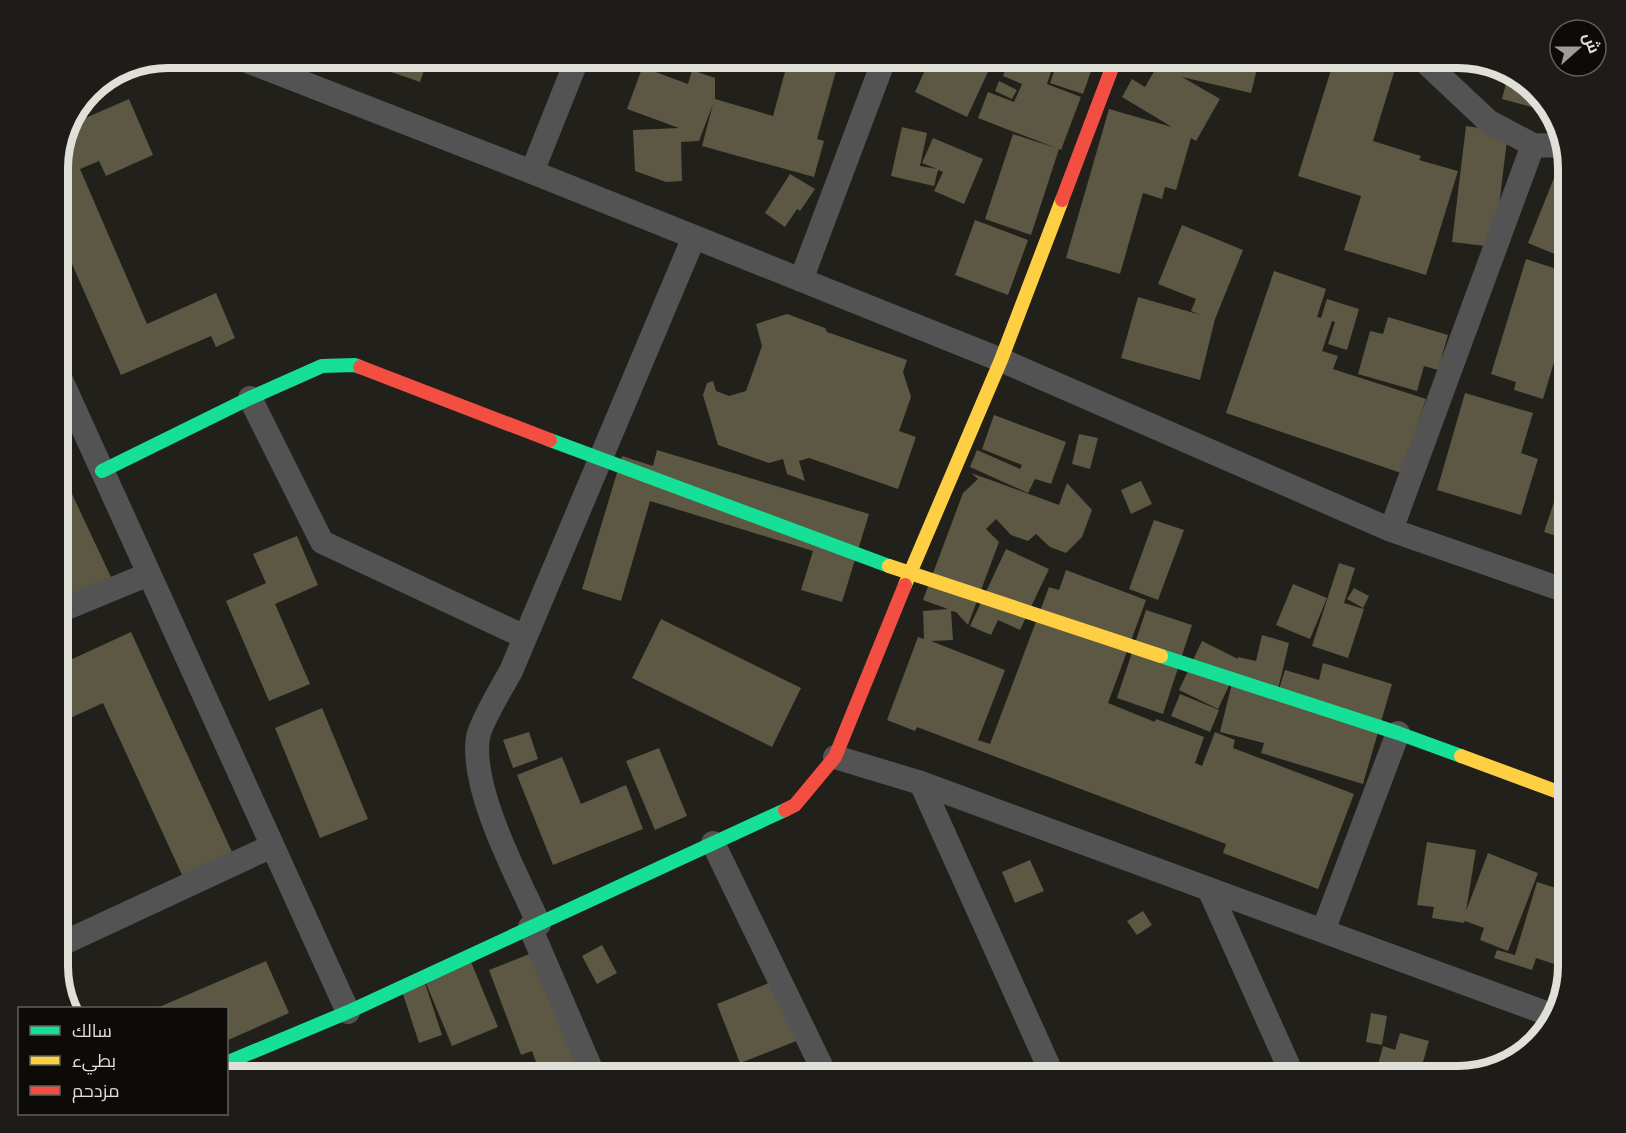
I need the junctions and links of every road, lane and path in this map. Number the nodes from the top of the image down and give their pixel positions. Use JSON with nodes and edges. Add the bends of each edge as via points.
{"nodes":[{"id":1,"x":265,"y":68,"type":"edge"},
{"id":2,"x":574,"y":68,"type":"edge"},
{"id":3,"x":881,"y":68,"type":"edge"},
{"id":4,"x":1112,"y":68,"type":"edge"},
{"id":5,"x":1432,"y":68,"type":"edge"},
{"id":6,"x":1533,"y":145,"type":"junction"},
{"id":7,"x":1556,"y":146,"type":"edge"},
{"id":8,"x":532,"y":172,"type":"junction"},
{"id":9,"x":694,"y":237,"type":"junction"},
{"id":10,"x":801,"y":280,"type":"junction"},
{"id":11,"x":1001,"y":360,"type":"junction"},
{"id":12,"x":68,"y":395,"type":"edge"},
{"id":13,"x":250,"y":398,"type":"junction"},
{"id":14,"x":600,"y":459,"type":"junction"},
{"id":15,"x":102,"y":471,"type":"junction"},
{"id":16,"x":1391,"y":530,"type":"junction"},
{"id":17,"x":149,"y":574,"type":"junction"},
{"id":18,"x":909,"y":574,"type":"junction"},
{"id":19,"x":1558,"y":588,"type":"edge"},
{"id":20,"x":68,"y":607,"type":"edge"},
{"id":21,"x":525,"y":637,"type":"junction"},
{"id":22,"x":1398,"y":733,"type":"junction"},
{"id":23,"x":835,"y":757,"type":"junction"},
{"id":24,"x":921,"y":783,"type":"junction"},
{"id":25,"x":1558,"y":792,"type":"edge"},
{"id":26,"x":713,"y":843,"type":"junction"},
{"id":27,"x":272,"y":846,"type":"junction"},
{"id":28,"x":1209,"y":889,"type":"junction"},
{"id":29,"x":534,"y":925,"type":"junction"},
{"id":30,"x":1323,"y":931,"type":"junction"},
{"id":31,"x":68,"y":941,"type":"edge"},
{"id":32,"x":348,"y":1012,"type":"junction"},
{"id":33,"x":1546,"y":1013,"type":"edge"},
{"id":34,"x":228,"y":1062,"type":"edge"},
{"id":35,"x":590,"y":1066,"type":"edge"},
{"id":36,"x":821,"y":1066,"type":"edge"},
{"id":37,"x":1048,"y":1066,"type":"edge"},
{"id":38,"x":1289,"y":1066,"type":"edge"}],
"edges":[{"from":1,"to":8,"type":"street"},
{"from":2,"to":8,"type":"street"},
{"from":3,"to":10,"type":"street"},
{"from":4,"to":11,"type":"street"},
{"from":5,"to":6,"type":"street","via":[[1488,121]]},
{"from":6,"to":7,"type":"street"},
{"from":6,"to":16,"type":"street"},
{"from":8,"to":9,"type":"street"},
{"from":9,"to":10,"type":"street"},
{"from":9,"to":14,"type":"street"},
{"from":10,"to":11,"type":"street"},
{"from":11,"to":16,"type":"street"},
{"from":11,"to":18,"type":"street"},
{"from":12,"to":15,"type":"street"},
{"from":13,"to":14,"type":"street","via":[[322,366],[355,364]]},
{"from":13,"to":15,"type":"street"},
{"from":13,"to":21,"type":"street","via":[[322,542]]},
{"from":14,"to":18,"type":"street"},
{"from":14,"to":21,"type":"street"},
{"from":15,"to":17,"type":"street"},
{"from":16,"to":19,"type":"street"},
{"from":17,"to":20,"type":"street"},
{"from":17,"to":27,"type":"street"},
{"from":18,"to":22,"type":"street"},
{"from":18,"to":23,"type":"street"},
{"from":21,"to":29,"type":"street","via":[[478,735],[478,767],[501,842]]},
{"from":22,"to":25,"type":"street"},
{"from":22,"to":30,"type":"street"},
{"from":23,"to":24,"type":"street"},
{"from":23,"to":26,"type":"street","via":[[795,805]]},
{"from":24,"to":28,"type":"street"},
{"from":24,"to":37,"type":"street"},
{"from":26,"to":29,"type":"street"},
{"from":26,"to":36,"type":"street"},
{"from":27,"to":31,"type":"street"},
{"from":27,"to":32,"type":"street"},
{"from":28,"to":30,"type":"street"},
{"from":28,"to":38,"type":"street"},
{"from":29,"to":32,"type":"street"},
{"from":29,"to":35,"type":"street"},
{"from":30,"to":33,"type":"street"},
{"from":32,"to":34,"type":"street"}]}
